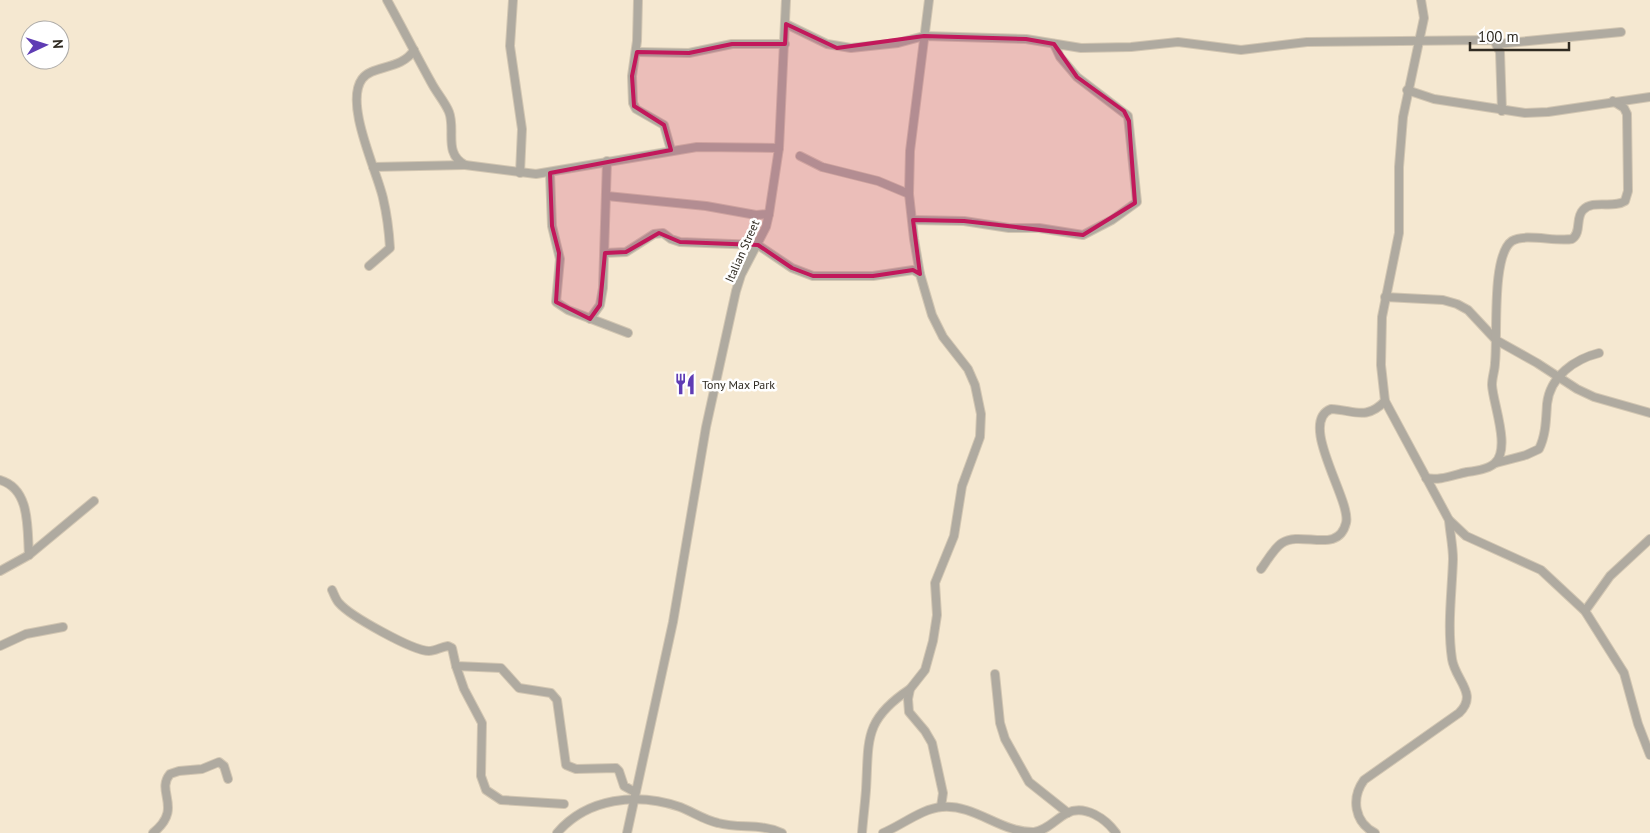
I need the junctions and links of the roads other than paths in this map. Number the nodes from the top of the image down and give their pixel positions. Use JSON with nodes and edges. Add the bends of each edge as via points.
{"nodes":[{"id":1,"x":387,"y":0,"type":"edge"},
{"id":2,"x":512,"y":0,"type":"edge"},
{"id":3,"x":638,"y":0,"type":"edge"},
{"id":4,"x":786,"y":0,"type":"edge"},
{"id":5,"x":929,"y":0,"type":"edge"},
{"id":6,"x":1421,"y":0,"type":"edge"},
{"id":7,"x":786,"y":24,"type":"junction"},
{"id":8,"x":1621,"y":32,"type":"dead end"},
{"id":9,"x":924,"y":36,"type":"junction"},
{"id":10,"x":1418,"y":43,"type":"junction"},
{"id":11,"x":785,"y":44,"type":"junction"},
{"id":12,"x":1054,"y":44,"type":"junction"},
{"id":13,"x":1498,"y":44,"type":"junction"},
{"id":14,"x":414,"y":50,"type":"junction"},
{"id":15,"x":636,"y":52,"type":"junction"},
{"id":16,"x":1407,"y":90,"type":"junction"},
{"id":17,"x":1650,"y":97,"type":"edge"},
{"id":18,"x":1613,"y":101,"type":"junction"},
{"id":19,"x":1502,"y":111,"type":"junction"},
{"id":20,"x":779,"y":148,"type":"junction"},
{"id":21,"x":671,"y":150,"type":"junction"},
{"id":22,"x":800,"y":156,"type":"dead end"},
{"id":23,"x":607,"y":161,"type":"junction"},
{"id":24,"x":465,"y":165,"type":"junction"},
{"id":25,"x":374,"y":167,"type":"junction"},
{"id":26,"x":520,"y":173,"type":"junction"},
{"id":27,"x":550,"y":173,"type":"junction"},
{"id":28,"x":909,"y":194,"type":"junction"},
{"id":29,"x":607,"y":196,"type":"junction"},
{"id":30,"x":769,"y":214,"type":"junction"},
{"id":31,"x":913,"y":220,"type":"junction"},
{"id":32,"x":758,"y":245,"type":"junction"},
{"id":33,"x":605,"y":252,"type":"junction"},
{"id":34,"x":369,"y":266,"type":"dead end"},
{"id":35,"x":920,"y":274,"type":"junction"},
{"id":36,"x":1385,"y":297,"type":"junction"},
{"id":37,"x":590,"y":319,"type":"junction"},
{"id":38,"x":628,"y":333,"type":"dead end"},
{"id":39,"x":1496,"y":340,"type":"junction"},
{"id":40,"x":1600,"y":353,"type":"dead end"},
{"id":41,"x":1558,"y":378,"type":"junction"},
{"id":42,"x":1385,"y":401,"type":"junction"},
{"id":43,"x":1650,"y":413,"type":"edge"},
{"id":44,"x":1496,"y":463,"type":"junction"},
{"id":45,"x":1426,"y":478,"type":"junction"},
{"id":46,"x":0,"y":480,"type":"edge"},
{"id":47,"x":94,"y":501,"type":"dead end"},
{"id":48,"x":1449,"y":520,"type":"junction"},
{"id":49,"x":1650,"y":539,"type":"edge"},
{"id":50,"x":29,"y":555,"type":"junction"},
{"id":51,"x":1260,"y":569,"type":"dead end"},
{"id":52,"x":0,"y":571,"type":"edge"},
{"id":53,"x":332,"y":590,"type":"dead end"},
{"id":54,"x":1585,"y":611,"type":"junction"},
{"id":55,"x":63,"y":628,"type":"dead end"},
{"id":56,"x":0,"y":646,"type":"edge"},
{"id":57,"x":456,"y":666,"type":"junction"},
{"id":58,"x":995,"y":674,"type":"dead end"},
{"id":59,"x":910,"y":689,"type":"junction"},
{"id":60,"x":1650,"y":755,"type":"edge"},
{"id":61,"x":228,"y":779,"type":"dead end"},
{"id":62,"x":634,"y":796,"type":"junction"},
{"id":63,"x":564,"y":804,"type":"dead end"},
{"id":64,"x":941,"y":807,"type":"junction"},
{"id":65,"x":1068,"y":813,"type":"junction"},
{"id":66,"x":153,"y":833,"type":"edge"},
{"id":67,"x":557,"y":833,"type":"edge"},
{"id":68,"x":627,"y":833,"type":"edge"},
{"id":69,"x":782,"y":833,"type":"edge"},
{"id":70,"x":862,"y":833,"type":"edge"},
{"id":71,"x":883,"y":833,"type":"edge"},
{"id":72,"x":1035,"y":833,"type":"edge"},
{"id":73,"x":1116,"y":833,"type":"edge"},
{"id":74,"x":1375,"y":833,"type":"edge"}],
"edges":[{"from":1,"to":14,"type":"street"},
{"from":2,"to":26,"type":"street","via":[[510,46],[522,129]]},
{"from":3,"to":15,"type":"street"},
{"from":4,"to":7,"type":"street","name":"Italian Street"},
{"from":5,"to":9,"type":"street"},
{"from":6,"to":10,"type":"street","via":[[1424,18]]},
{"from":7,"to":9,"type":"street","via":[[837,48],[898,43]]},
{"from":7,"to":11,"type":"street","name":"Italian Street"},
{"from":8,"to":13,"type":"street"},
{"from":9,"to":12,"type":"street","via":[[1026,39]]},
{"from":9,"to":28,"type":"street","via":[[910,151]]},
{"from":10,"to":12,"type":"street","via":[[1391,40],[1306,42],[1241,50],[1178,42],[1112,48],[1070,48]]},
{"from":10,"to":13,"type":"street","via":[[1494,40]]},
{"from":10,"to":16,"type":"street"},
{"from":11,"to":15,"type":"street","via":[[732,44],[688,53]]},
{"from":11,"to":20,"type":"street","name":"Italian Street"},
{"from":12,"to":31,"type":"street","via":[[1060,57],[1077,77],[1128,116],[1137,202],[1112,220],[1083,234],[964,221]]},
{"from":13,"to":19,"type":"street"},
{"from":14,"to":24,"type":"street","via":[[449,113],[452,150]]},
{"from":14,"to":25,"type":"street","via":[[404,61],[365,76],[359,86],[359,119]]},
{"from":15,"to":21,"type":"street","via":[[632,76],[634,106],[664,125]]},
{"from":16,"to":19,"type":"street","via":[[1434,100]]},
{"from":16,"to":36,"type":"street","via":[[1400,158],[1399,234]]},
{"from":17,"to":18,"type":"street"},
{"from":18,"to":19,"type":"street","via":[[1548,112]]},
{"from":18,"to":39,"type":"street","via":[[1627,114],[1627,198],[1622,203],[1590,205],[1583,209],[1578,232],[1572,239],[1520,238],[1506,246],[1499,266]]},
{"from":20,"to":21,"type":"street"},
{"from":20,"to":30,"type":"street","name":"Italian Street"},
{"from":21,"to":23,"type":"street"},
{"from":22,"to":28,"type":"street","via":[[822,167],[878,181]]},
{"from":23,"to":27,"type":"street"},
{"from":23,"to":29,"type":"street"},
{"from":24,"to":25,"type":"street"},
{"from":24,"to":26,"type":"street"},
{"from":25,"to":34,"type":"street","via":[[387,214],[390,248]]},
{"from":26,"to":27,"type":"street"},
{"from":27,"to":37,"type":"street","via":[[552,226],[560,259],[556,302]]},
{"from":28,"to":31,"type":"street"},
{"from":29,"to":30,"type":"street"},
{"from":29,"to":33,"type":"street"},
{"from":30,"to":32,"type":"street","name":"Italian Street"},
{"from":31,"to":35,"type":"street"},
{"from":32,"to":33,"type":"street","via":[[680,242],[659,233],[626,252]]},
{"from":32,"to":35,"type":"street","via":[[792,268],[813,276],[873,276],[913,270]]},
{"from":32,"to":62,"type":"street","name":"Italian Street","via":[[744,268],[736,291],[706,427],[656,704]]},
{"from":33,"to":37,"type":"street","via":[[602,297]]},
{"from":35,"to":59,"type":"street","via":[[943,337],[959,356],[975,385],[981,414],[980,437],[962,486],[954,536],[935,583],[937,614],[934,642],[925,670]]},
{"from":36,"to":39,"type":"street","via":[[1443,300],[1457,304],[1468,310]]},
{"from":36,"to":42,"type":"street","via":[[1381,333]]},
{"from":37,"to":38,"type":"street"},
{"from":39,"to":41,"type":"street"},
{"from":39,"to":44,"type":"street","via":[[1492,384],[1502,436]]},
{"from":40,"to":41,"type":"street","via":[[1580,359]]},
{"from":41,"to":43,"type":"street","via":[[1594,397]]},
{"from":41,"to":44,"type":"street","via":[[1548,397],[1544,435],[1539,449]]},
{"from":42,"to":45,"type":"street"},
{"from":42,"to":51,"type":"street","via":[[1368,412],[1352,414],[1331,409],[1325,413],[1320,439],[1345,509],[1347,522],[1344,529],[1326,541],[1282,543]]},
{"from":44,"to":45,"type":"street","via":[[1439,479]]},
{"from":45,"to":48,"type":"street"},
{"from":46,"to":50,"type":"street","via":[[12,485],[23,501]]},
{"from":47,"to":50,"type":"street"},
{"from":48,"to":54,"type":"street","via":[[1466,536],[1541,570]]},
{"from":48,"to":74,"type":"street","via":[[1453,556],[1449,621],[1452,658],[1468,702],[1459,713],[1364,780],[1356,796],[1359,819]]},
{"from":49,"to":54,"type":"street","via":[[1610,576]]},
{"from":50,"to":52,"type":"street"},
{"from":53,"to":57,"type":"street","via":[[344,608],[383,632],[427,651],[450,647]]},
{"from":54,"to":60,"type":"street","via":[[1624,673]]},
{"from":55,"to":56,"type":"street","via":[[26,634]]},
{"from":57,"to":62,"type":"street","via":[[501,668],[519,688],[551,692],[557,700],[566,765],[576,769],[616,768],[624,786]]},
{"from":57,"to":63,"type":"street","via":[[482,723],[481,776],[486,790],[501,800]]},
{"from":58,"to":65,"type":"street","via":[[1000,723],[1005,739],[1029,782]]},
{"from":59,"to":64,"type":"street","via":[[909,712],[925,731],[934,752],[943,793]]},
{"from":59,"to":70,"type":"street","via":[[884,709],[874,723],[866,749]]},
{"from":61,"to":66,"type":"street","via":[[224,766],[219,762],[202,769],[170,774],[166,782],[166,821]]},
{"from":62,"to":67,"type":"street","via":[[585,810]]},
{"from":62,"to":68,"type":"street","name":"Italian Street"},
{"from":62,"to":69,"type":"street","via":[[679,807],[720,824],[766,827]]},
{"from":64,"to":71,"type":"street"},
{"from":64,"to":72,"type":"street","via":[[967,810],[1018,831]]},
{"from":65,"to":72,"type":"street"},
{"from":65,"to":73,"type":"street","via":[[1076,811],[1103,818]]}]}
